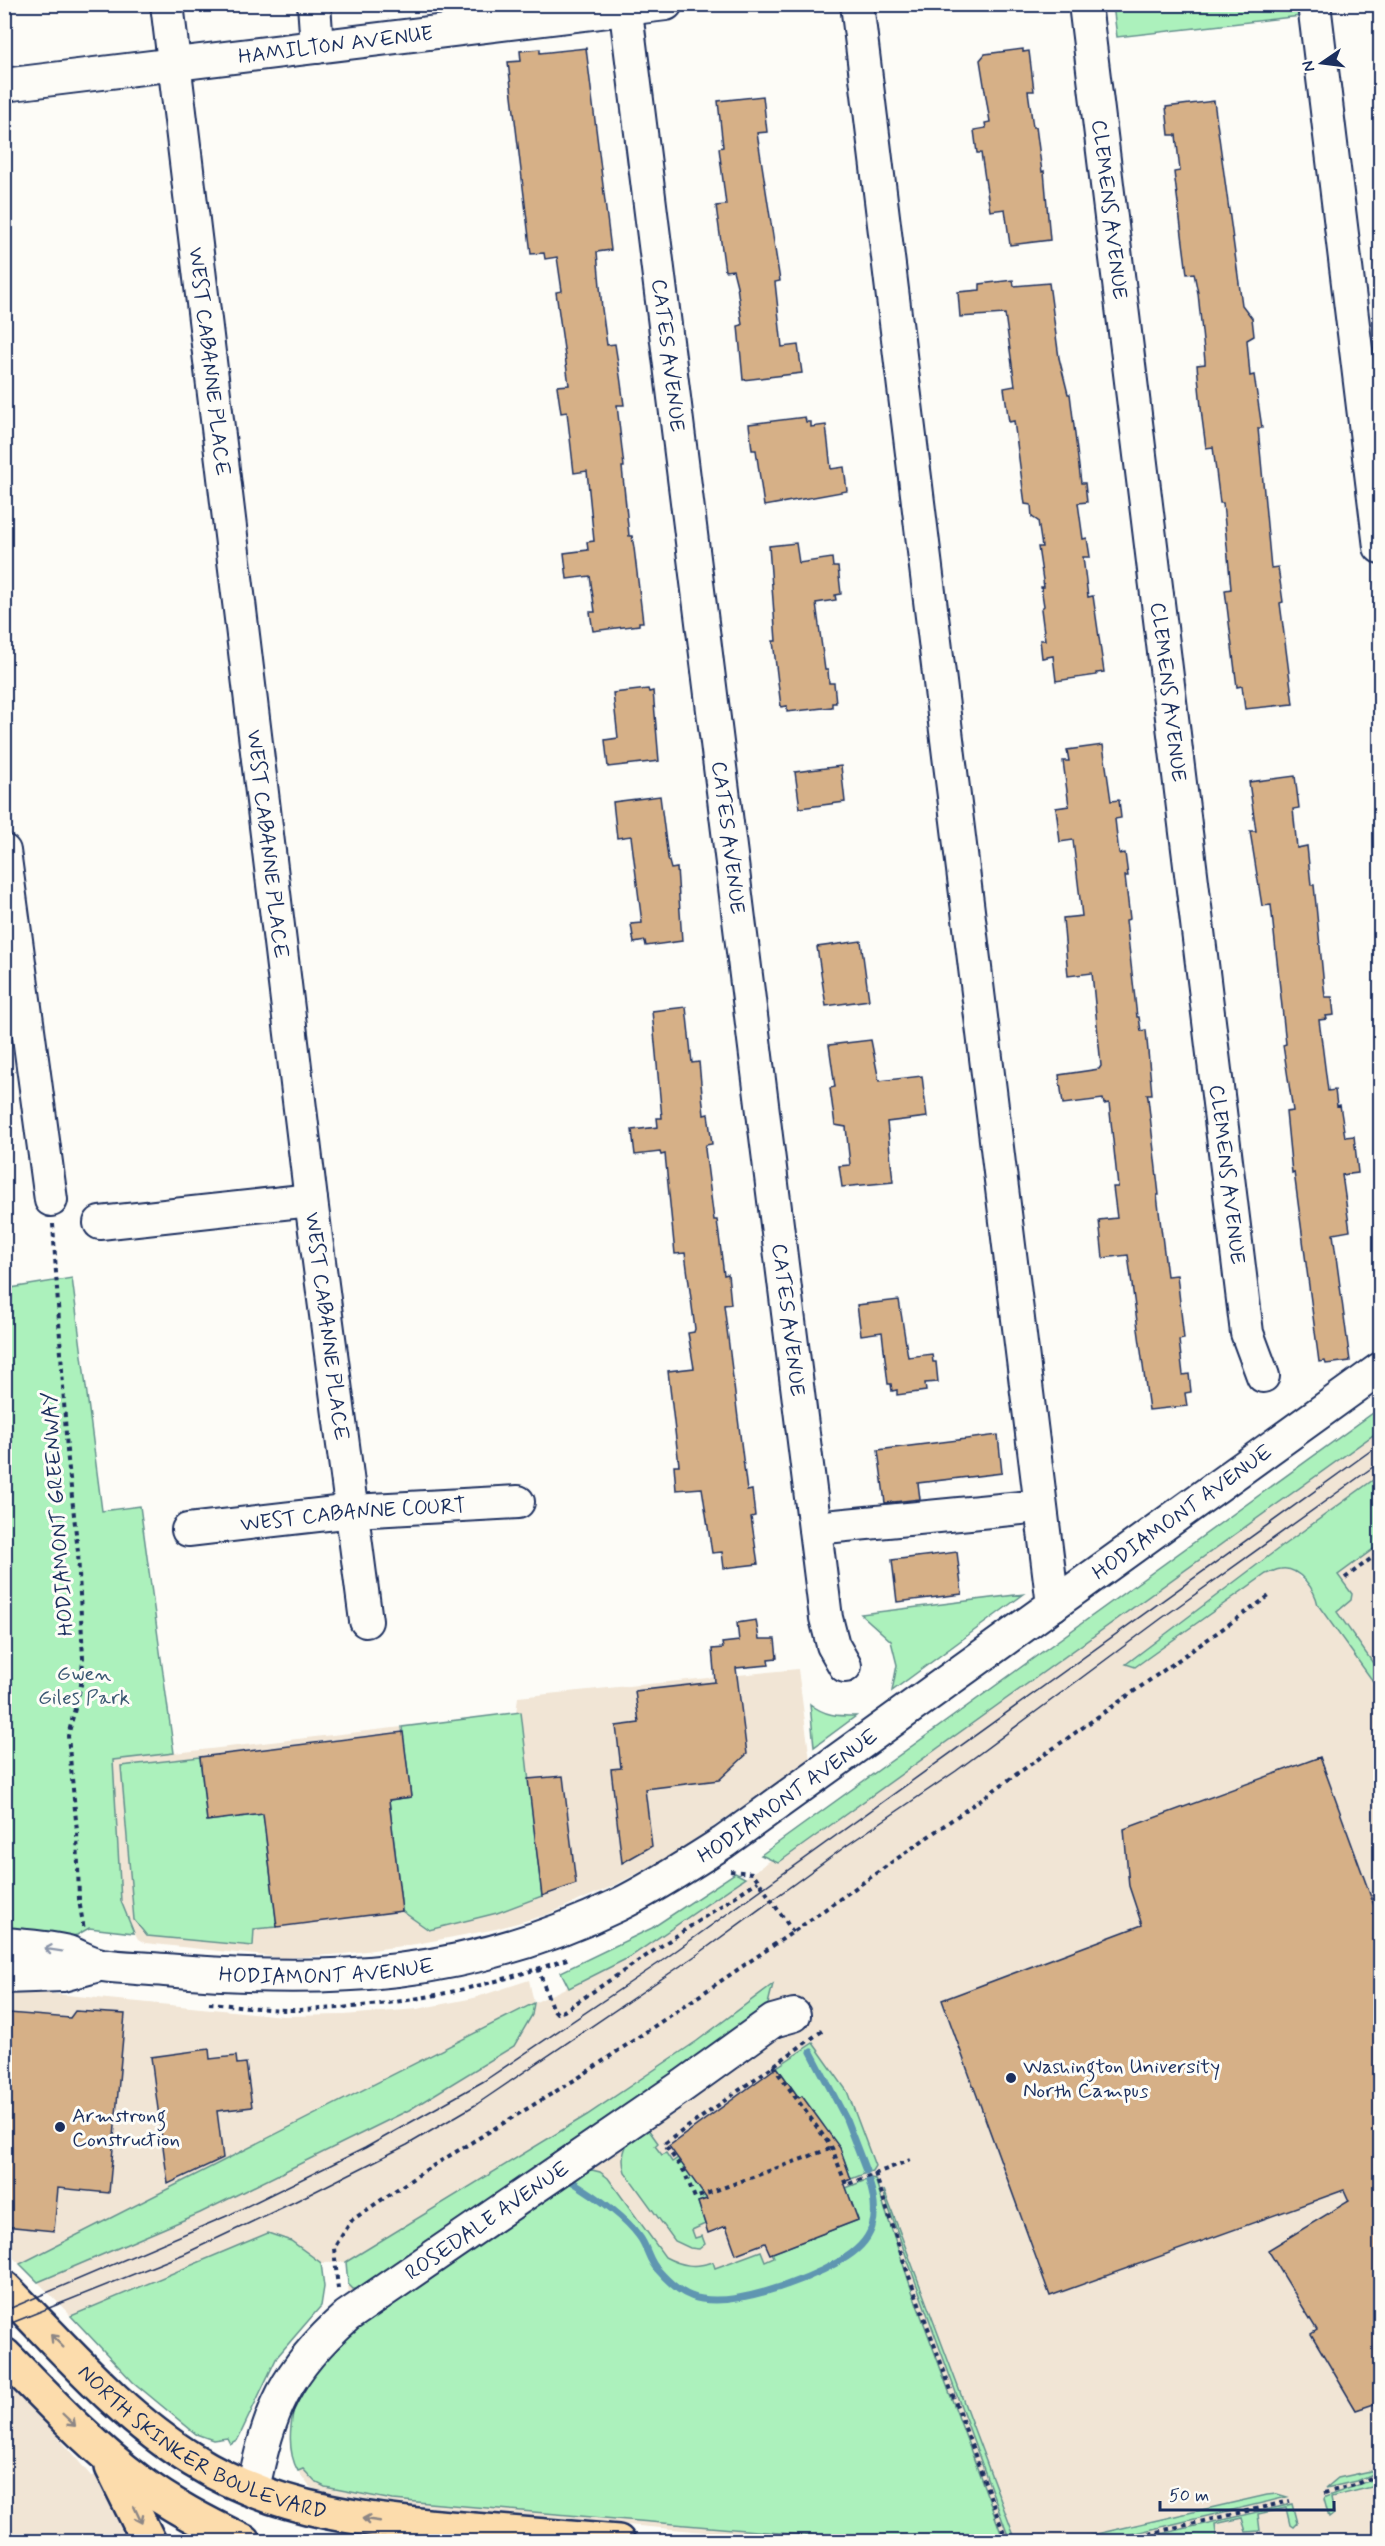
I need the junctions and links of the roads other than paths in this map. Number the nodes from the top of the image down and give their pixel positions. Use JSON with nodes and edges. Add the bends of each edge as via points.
{"nodes":[{"id":1,"x":167,"y":4,"type":"edge"},
{"id":2,"x":314,"y":4,"type":"edge"},
{"id":3,"x":666,"y":4,"type":"edge"},
{"id":4,"x":857,"y":4,"type":"edge"},
{"id":5,"x":1085,"y":4,"type":"edge"},
{"id":6,"x":1314,"y":4,"type":"edge"},
{"id":7,"x":625,"y":7,"type":"edge"},
{"id":8,"x":317,"y":47,"type":"junction"},
{"id":9,"x":174,"y":65,"type":"junction"},
{"id":10,"x":4,"y":84,"type":"edge"},
{"id":11,"x":1380,"y":547,"type":"edge"},
{"id":12,"x":4,"y":851,"type":"edge"},
{"id":13,"x":51,"y":1200,"type":"road end"},
{"id":14,"x":311,"y":1200,"type":"junction"},
{"id":15,"x":100,"y":1224,"type":"dead end"},
{"id":16,"x":1380,"y":1369,"type":"edge"},
{"id":17,"x":1263,"y":1376,"type":"dead end"},
{"id":18,"x":518,"y":1502,"type":"dead end"},
{"id":19,"x":1021,"y":1508,"type":"dead end"},
{"id":20,"x":352,"y":1512,"type":"junction"},
{"id":21,"x":815,"y":1528,"type":"junction"},
{"id":22,"x":188,"y":1530,"type":"dead end"},
{"id":23,"x":1053,"y":1605,"type":"junction"},
{"id":24,"x":366,"y":1622,"type":"dead end"},
{"id":25,"x":845,"y":1666,"type":"dead end"},
{"id":26,"x":4,"y":1944,"type":"edge"},
{"id":27,"x":99,"y":1965,"type":"junction"},
{"id":28,"x":4,"y":1977,"type":"edge"},
{"id":29,"x":794,"y":2014,"type":"dead end"},
{"id":30,"x":4,"y":2289,"type":"edge"},
{"id":31,"x":4,"y":2355,"type":"edge"},
{"id":32,"x":104,"y":2452,"type":"junction"},
{"id":33,"x":253,"y":2490,"type":"junction"},
{"id":34,"x":149,"y":2541,"type":"edge"},
{"id":35,"x":243,"y":2541,"type":"edge"},
{"id":36,"x":618,"y":2541,"type":"edge"}],
"edges":[{"from":1,"to":9,"type":"street","name":"WEST CABANNE PLACE"},
{"from":2,"to":8,"type":"street"},
{"from":3,"to":7,"type":"street","name":"HAMILTON AVENUE"},
{"from":4,"to":23,"type":"street"},
{"from":5,"to":17,"type":"street","name":"CLEMENS AVENUE","via":[[1247,1334]]},
{"from":6,"to":11,"type":"street"},
{"from":7,"to":8,"type":"street","name":"HAMILTON AVENUE"},
{"from":7,"to":21,"type":"street","name":"CATES AVENUE"},
{"from":8,"to":9,"type":"street","name":"HAMILTON AVENUE"},
{"from":9,"to":10,"type":"street","name":"HAMILTON AVENUE"},
{"from":9,"to":14,"type":"street","name":"WEST CABANNE PLACE"},
{"from":12,"to":13,"type":"street"},
{"from":14,"to":15,"type":"street"},
{"from":14,"to":20,"type":"street","name":"WEST CABANNE PLACE"},
{"from":16,"to":23,"type":"street","name":"HODIAMONT AVENUE"},
{"from":18,"to":20,"type":"street","name":"WEST CABANNE COURT"},
{"from":19,"to":21,"type":"street"},
{"from":20,"to":22,"type":"street","name":"WEST CABANNE COURT"},
{"from":20,"to":24,"type":"street","name":"WEST CABANNE PLACE"},
{"from":21,"to":25,"type":"street","name":"CATES AVENUE","via":[[826,1618],[833,1645]]},
{"from":23,"to":27,"type":"street","name":"HODIAMONT AVENUE","via":[[674,1874],[620,1905],[530,1941],[433,1966],[333,1977],[279,1978]]},
{"from":27,"to":26,"type":"street","name":"HODIAMONT AVENUE","one_way":true,"via":[[67,1952]]},
{"from":27,"to":28,"type":"street","name":"HODIAMONT AVENUE","via":[[62,1975]]},
{"from":29,"to":33,"type":"street","name":"ROSEDALE AVENUE","via":[[773,2021],[346,2316],[302,2360],[286,2385],[261,2447]]},
{"from":33,"to":30,"type":"main road","name":"NORTH SKINKER BOULEVARD","one_way":true,"via":[[193,2460],[158,2436]]},
{"from":31,"to":32,"type":"main road","one_way":true},
{"from":32,"to":34,"type":"main road","one_way":true},
{"from":32,"to":35,"type":"main road","via":[[170,2502]]},
{"from":33,"to":35,"type":"main road"},
{"from":36,"to":33,"type":"main road","name":"NORTH SKINKER BOULEVARD","one_way":true,"via":[[396,2524],[309,2508]]}]}
